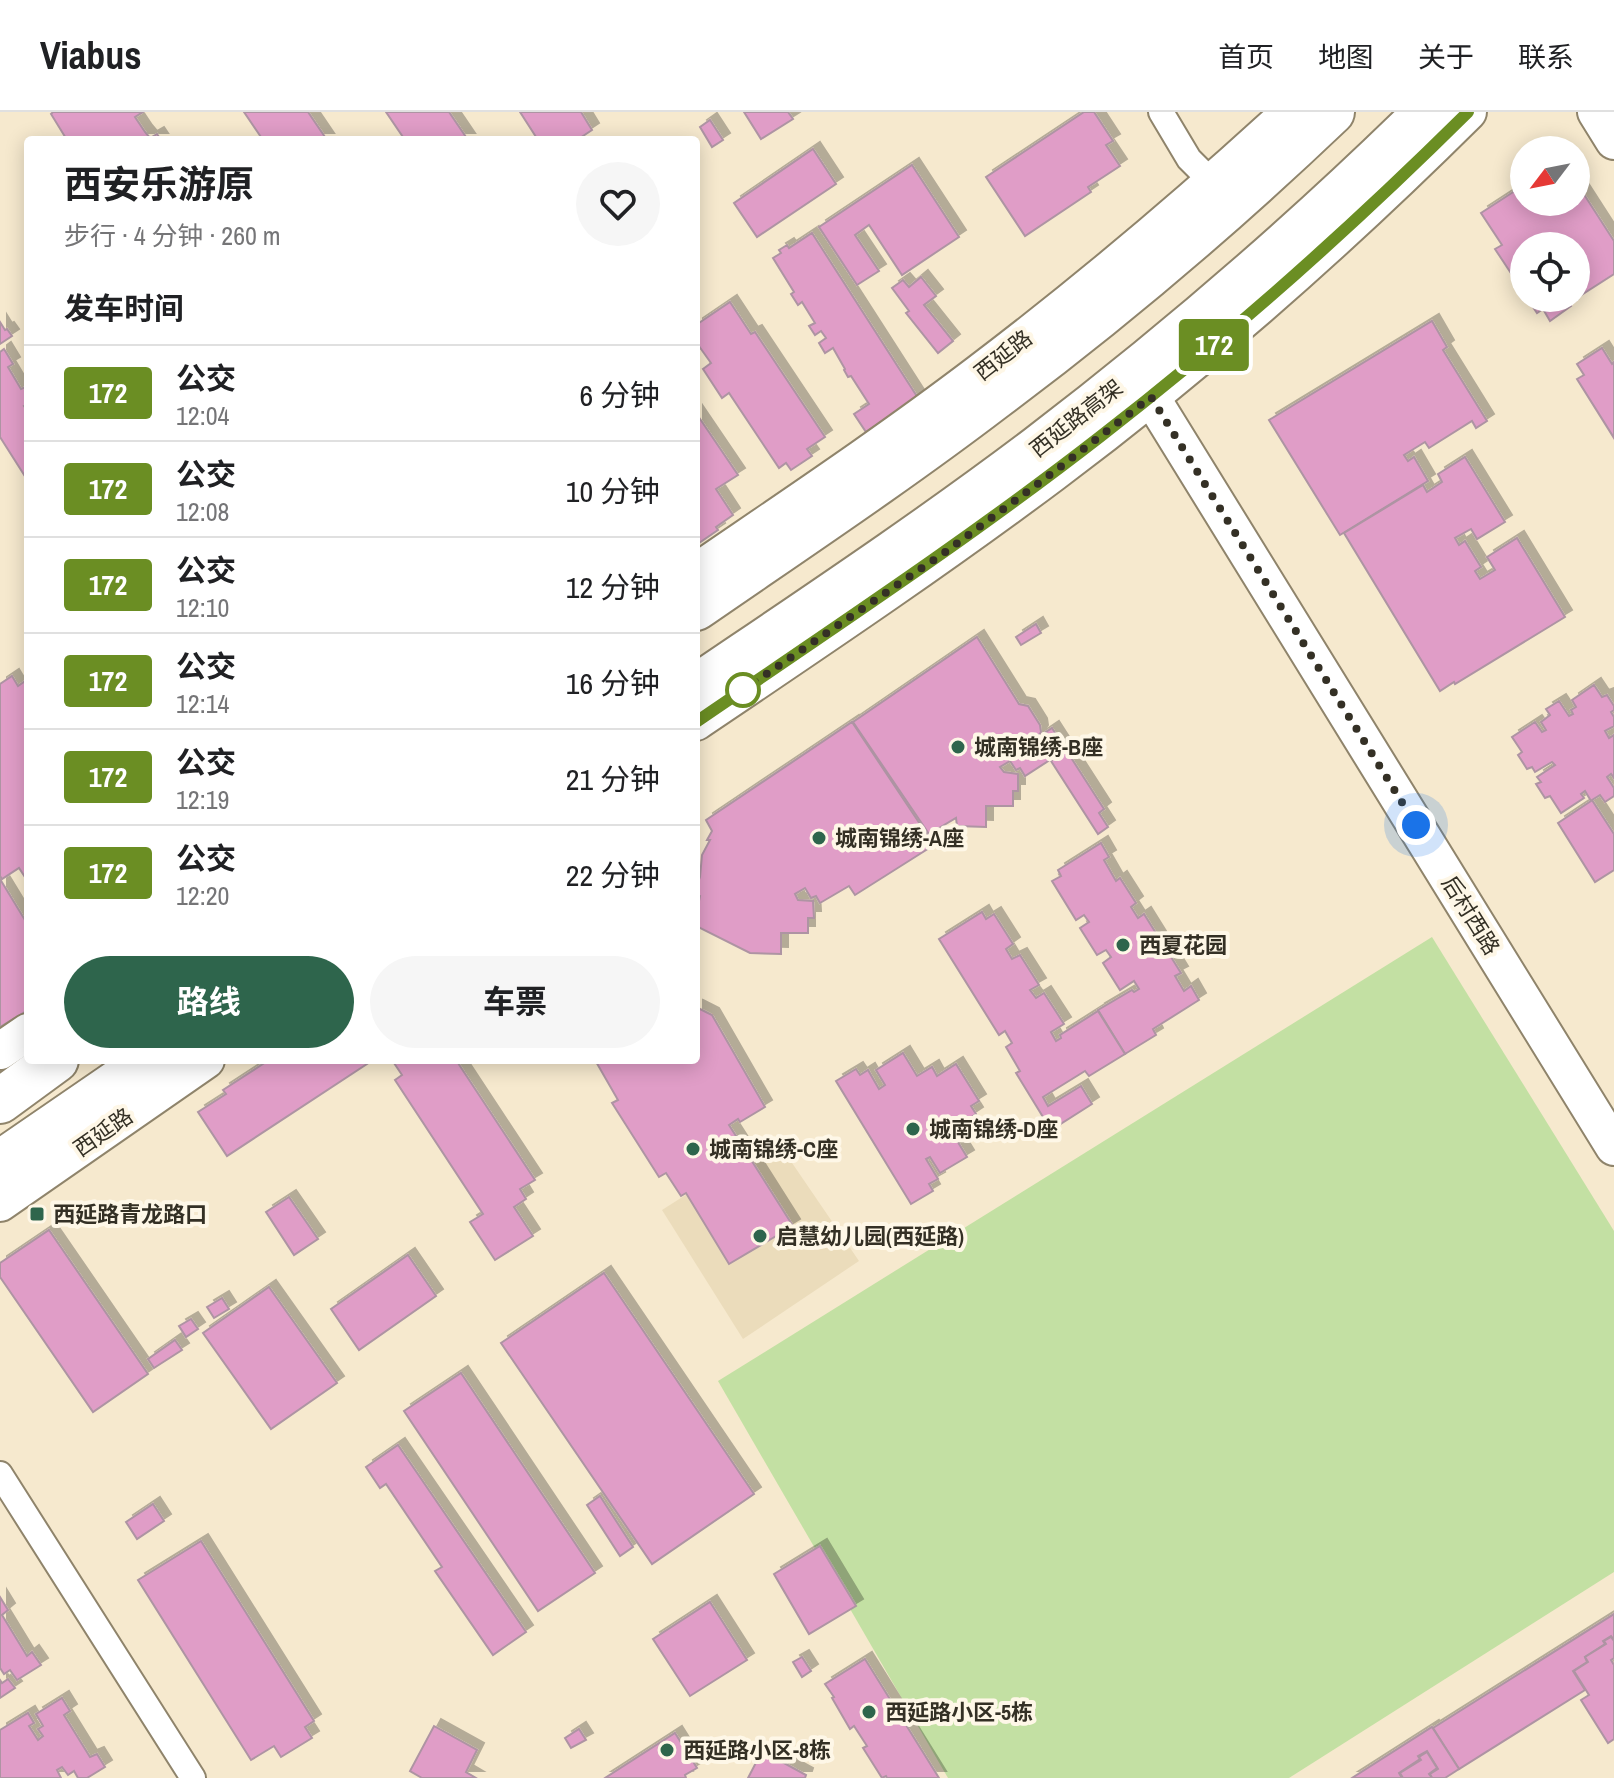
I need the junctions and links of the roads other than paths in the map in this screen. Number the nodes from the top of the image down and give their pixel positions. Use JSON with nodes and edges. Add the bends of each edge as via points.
{"nodes":[{"id":1,"x":1161,"y":112,"type":"edge"},
{"id":2,"x":1290,"y":112,"type":"edge"},
{"id":3,"x":1332,"y":112,"type":"edge"},
{"id":4,"x":1426,"y":112,"type":"edge"},
{"id":5,"x":1468,"y":112,"type":"edge"},
{"id":6,"x":1596,"y":112,"type":"edge"},
{"id":7,"x":1614,"y":141,"type":"edge"},
{"id":8,"x":1212,"y":182,"type":"junction"},
{"id":9,"x":1151,"y":397,"type":"junction"},
{"id":10,"x":700,"y":569,"type":"edge"},
{"id":11,"x":700,"y":605,"type":"edge"},
{"id":12,"x":700,"y":684,"type":"edge"},
{"id":13,"x":700,"y":719,"type":"edge"},
{"id":14,"x":24,"y":1035,"type":"edge"},
{"id":15,"x":0,"y":1051,"type":"edge"},
{"id":16,"x":51,"y":1064,"type":"edge"},
{"id":17,"x":144,"y":1064,"type":"edge"},
{"id":18,"x":200,"y":1064,"type":"edge"},
{"id":19,"x":0,"y":1101,"type":"edge"},
{"id":20,"x":1614,"y":1147,"type":"edge"},
{"id":21,"x":0,"y":1163,"type":"edge"},
{"id":22,"x":0,"y":1203,"type":"edge"},
{"id":23,"x":0,"y":1474,"type":"edge"},
{"id":24,"x":193,"y":1778,"type":"edge"}],
"edges":[{"from":1,"to":8,"type":"street","via":[[1189,159]]},
{"from":2,"to":8,"type":"main road","name":"西延路"},
{"from":3,"to":11,"type":"highway","via":[[1190,241],[1043,361]]},
{"from":4,"to":12,"type":"highway","name":"西延路高架","via":[[1265,262],[1123,381],[924,531]]},
{"from":5,"to":9,"type":"main road","via":[[1317,255]]},
{"from":6,"to":7,"type":"main road"},
{"from":8,"to":10,"type":"main road","name":"西延路","via":[[976,375]]},
{"from":9,"to":13,"type":"main road","via":[[944,553]]},
{"from":9,"to":20,"type":"main road","name":"后村西路"},
{"from":14,"to":15,"type":"main road"},
{"from":16,"to":19,"type":"highway"},
{"from":17,"to":21,"type":"highway"},
{"from":18,"to":22,"type":"main road","name":"西延路"},
{"from":23,"to":24,"type":"street"}]}
